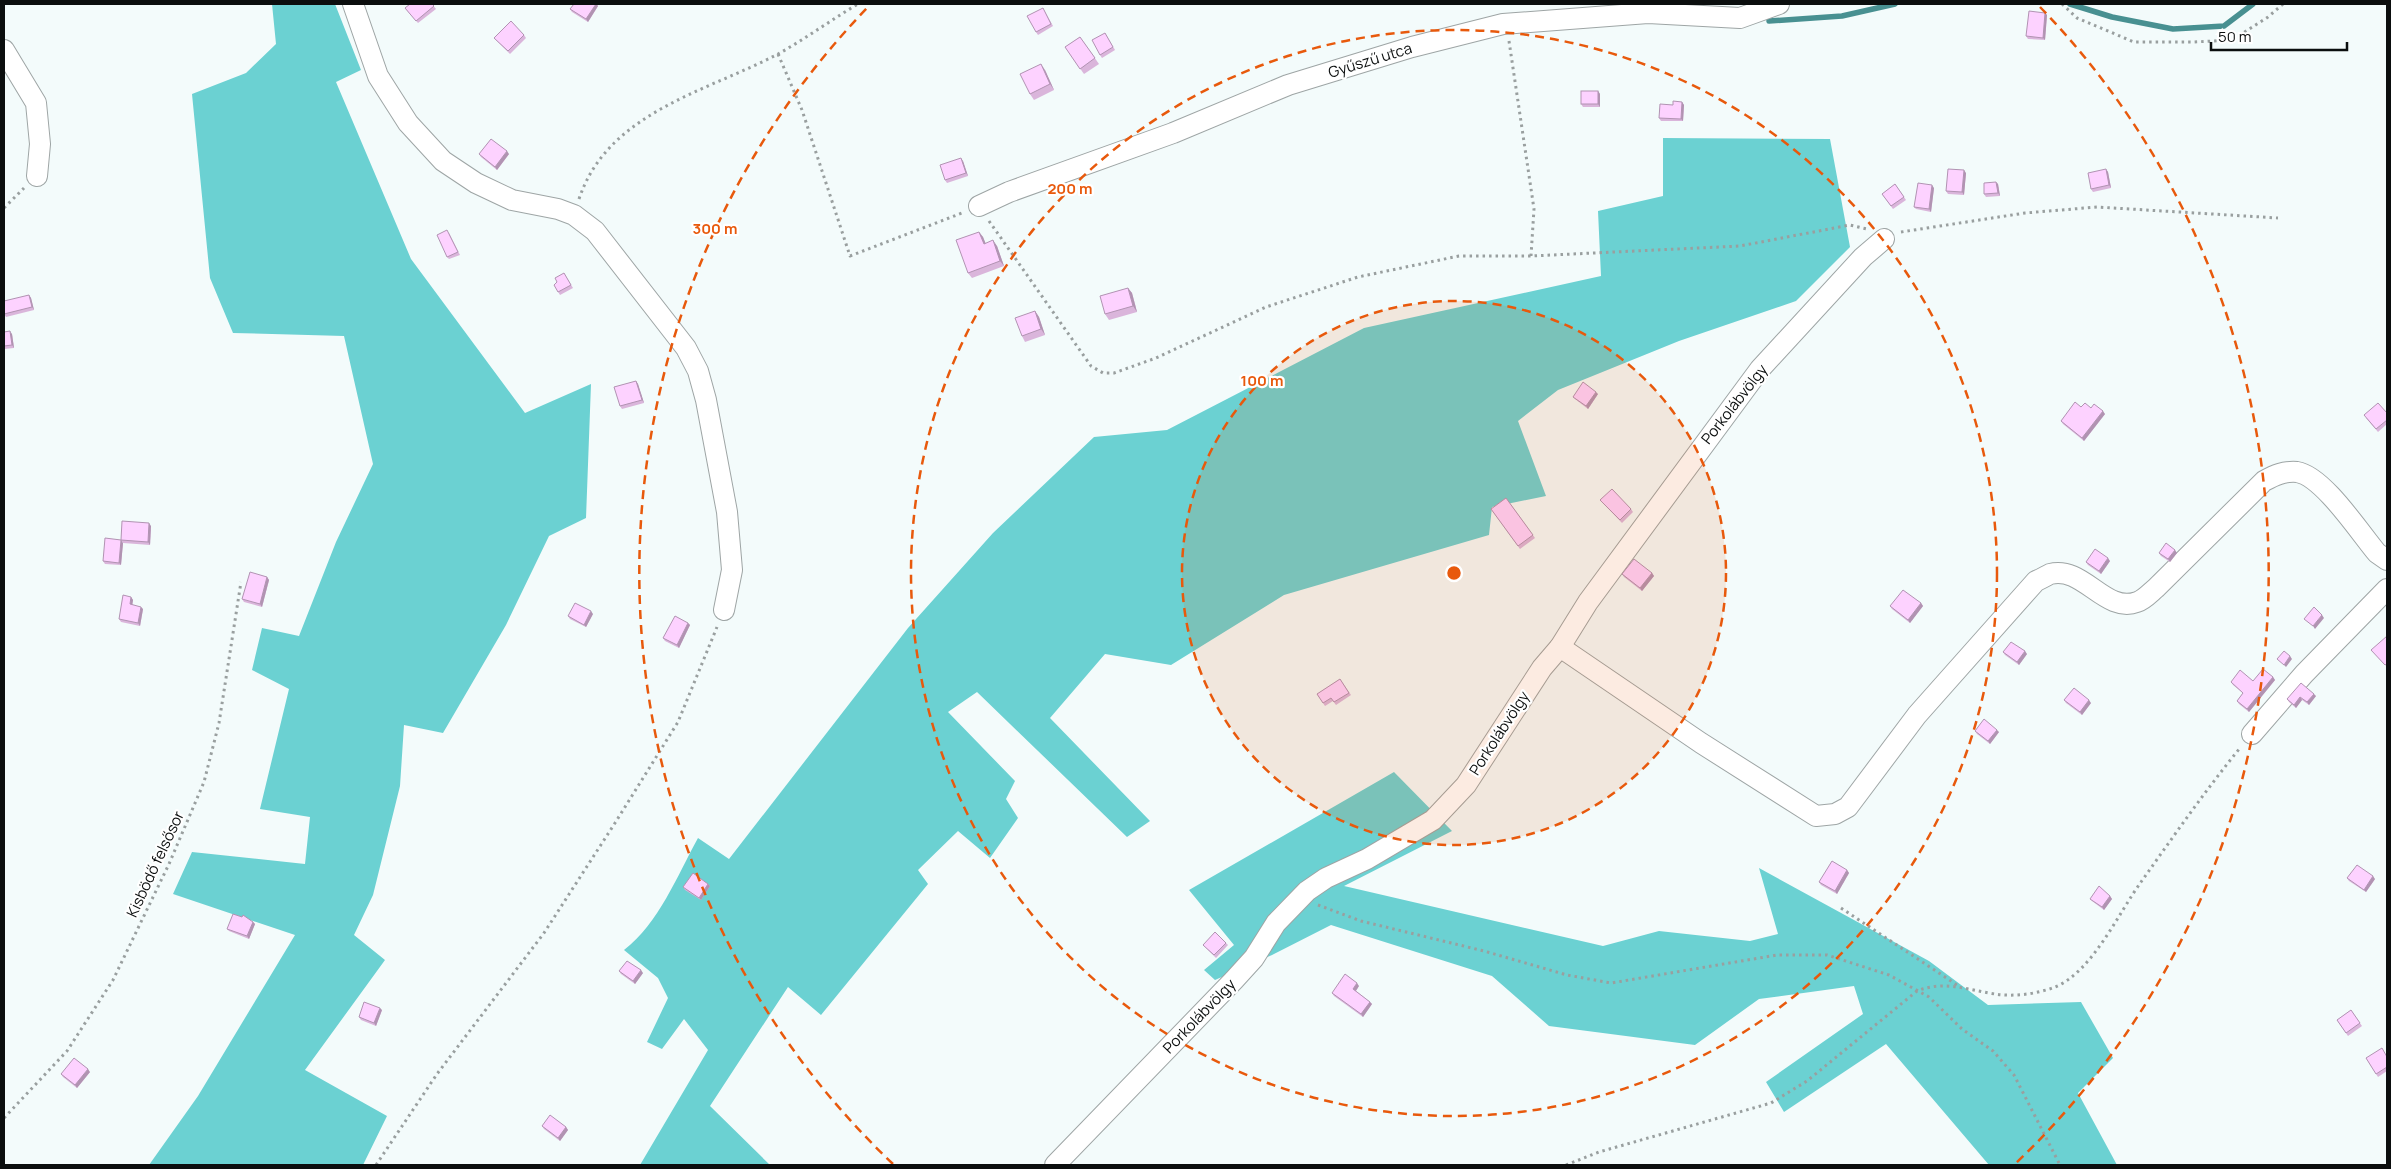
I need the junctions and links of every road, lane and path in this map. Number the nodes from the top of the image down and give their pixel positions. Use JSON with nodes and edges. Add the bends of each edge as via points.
{"nodes":[{"id":1,"x":353,"y":4,"type":"edge"},
{"id":2,"x":858,"y":4,"type":"edge"},
{"id":3,"x":1779,"y":4,"type":"edge"},
{"id":4,"x":2062,"y":4,"type":"edge"},
{"id":5,"x":2283,"y":4,"type":"edge"},
{"id":6,"x":1506,"y":24,"type":"junction"},
{"id":7,"x":4,"y":50,"type":"edge"},
{"id":8,"x":778,"y":54,"type":"junction"},
{"id":9,"x":37,"y":176,"type":"joint"},
{"id":10,"x":979,"y":206,"type":"junction"},
{"id":11,"x":4,"y":208,"type":"edge"},
{"id":12,"x":574,"y":215,"type":"junction"},
{"id":13,"x":2278,"y":218,"type":"dead end"},
{"id":14,"x":1884,"y":239,"type":"junction"},
{"id":15,"x":1531,"y":256,"type":"junction"},
{"id":16,"x":2387,"y":560,"type":"edge"},
{"id":17,"x":241,"y":582,"type":"dead end"},
{"id":18,"x":2387,"y":589,"type":"edge"},
{"id":19,"x":724,"y":610,"type":"joint"},
{"id":20,"x":1560,"y":647,"type":"junction"},
{"id":21,"x":2252,"y":734,"type":"joint"},
{"id":22,"x":1303,"y":897,"type":"junction"},
{"id":23,"x":1841,"y":908,"type":"dead end"},
{"id":24,"x":1960,"y":987,"type":"junction"},
{"id":25,"x":1917,"y":990,"type":"junction"},
{"id":26,"x":4,"y":1118,"type":"edge"},
{"id":27,"x":376,"y":1165,"type":"edge"},
{"id":28,"x":1055,"y":1165,"type":"edge"},
{"id":29,"x":1566,"y":1165,"type":"edge"},
{"id":30,"x":2060,"y":1165,"type":"edge"}],
"edges":[{"from":1,"to":12,"type":"street","via":[[378,76],[408,123],[443,161],[476,183],[512,200]]},
{"from":2,"to":8,"type":"path"},
{"from":3,"to":6,"type":"street","name":"Gyűszű utca","via":[[1740,18],[1648,13]]},
{"from":4,"to":5,"type":"path","via":[[2077,18],[2134,42],[2194,42],[2232,40]]},
{"from":6,"to":10,"type":"street","name":"Gyűszű utca","via":[[1412,47],[1288,85],[1173,133],[1009,192]]},
{"from":6,"to":15,"type":"path","via":[[1534,209]]},
{"from":7,"to":9,"type":"street","via":[[36,104],[40,144]]},
{"from":8,"to":10,"type":"path","via":[[802,110],[850,256]]},
{"from":8,"to":12,"type":"path","via":[[682,97],[635,125],[604,152],[586,179]]},
{"from":9,"to":11,"type":"path"},
{"from":10,"to":15,"type":"path","via":[[1091,366],[1103,373],[1114,373],[1156,358],[1266,307],[1358,277],[1459,256]]},
{"from":12,"to":19,"type":"street","via":[[595,231],[686,348],[698,372],[727,512],[732,570]]},
{"from":13,"to":14,"type":"path","via":[[2097,207],[2024,213],[1889,234]]},
{"from":14,"to":15,"type":"path","via":[[1866,228],[1850,225],[1740,246]]},
{"from":14,"to":20,"type":"street","name":"Porkolábvölgy","via":[[1760,369],[1588,602]]},
{"from":16,"to":20,"type":"street","via":[[2377,553],[2312,479],[2298,472],[2280,473],[2264,481],[2138,602],[2124,604],[2110,600],[2066,575],[2052,574],[2036,581],[1917,715],[1848,807],[1835,814],[1816,816]]},
{"from":17,"to":26,"type":"path","name":"Kisbödő felsősor","via":[[220,724],[204,782],[169,864],[113,980],[67,1051]]},
{"from":18,"to":21,"type":"street","via":[[2304,674]]},
{"from":19,"to":27,"type":"path","via":[[678,722],[544,933],[437,1074]]},
{"from":20,"to":22,"type":"street","name":"Porkolábvölgy","via":[[1542,668],[1466,785],[1433,820],[1367,859],[1326,878]]},
{"from":21,"to":24,"type":"path","via":[[2208,787],[2102,942],[2076,973],[2056,987],[2031,994],[1997,995]]},
{"from":22,"to":25,"type":"path","via":[[1330,911],[1361,921],[1567,975],[1611,983],[1777,955],[1827,955],[1889,975]]},
{"from":22,"to":28,"type":"street","name":"Porkolábvölgy","via":[[1276,923],[1254,958],[1234,980]]},
{"from":23,"to":24,"type":"path"},
{"from":24,"to":25,"type":"path","via":[[1932,984]]},
{"from":25,"to":29,"type":"path","via":[[1807,1081],[1771,1103],[1599,1152]]},
{"from":25,"to":30,"type":"path","via":[[1992,1051],[2014,1074]]}]}
